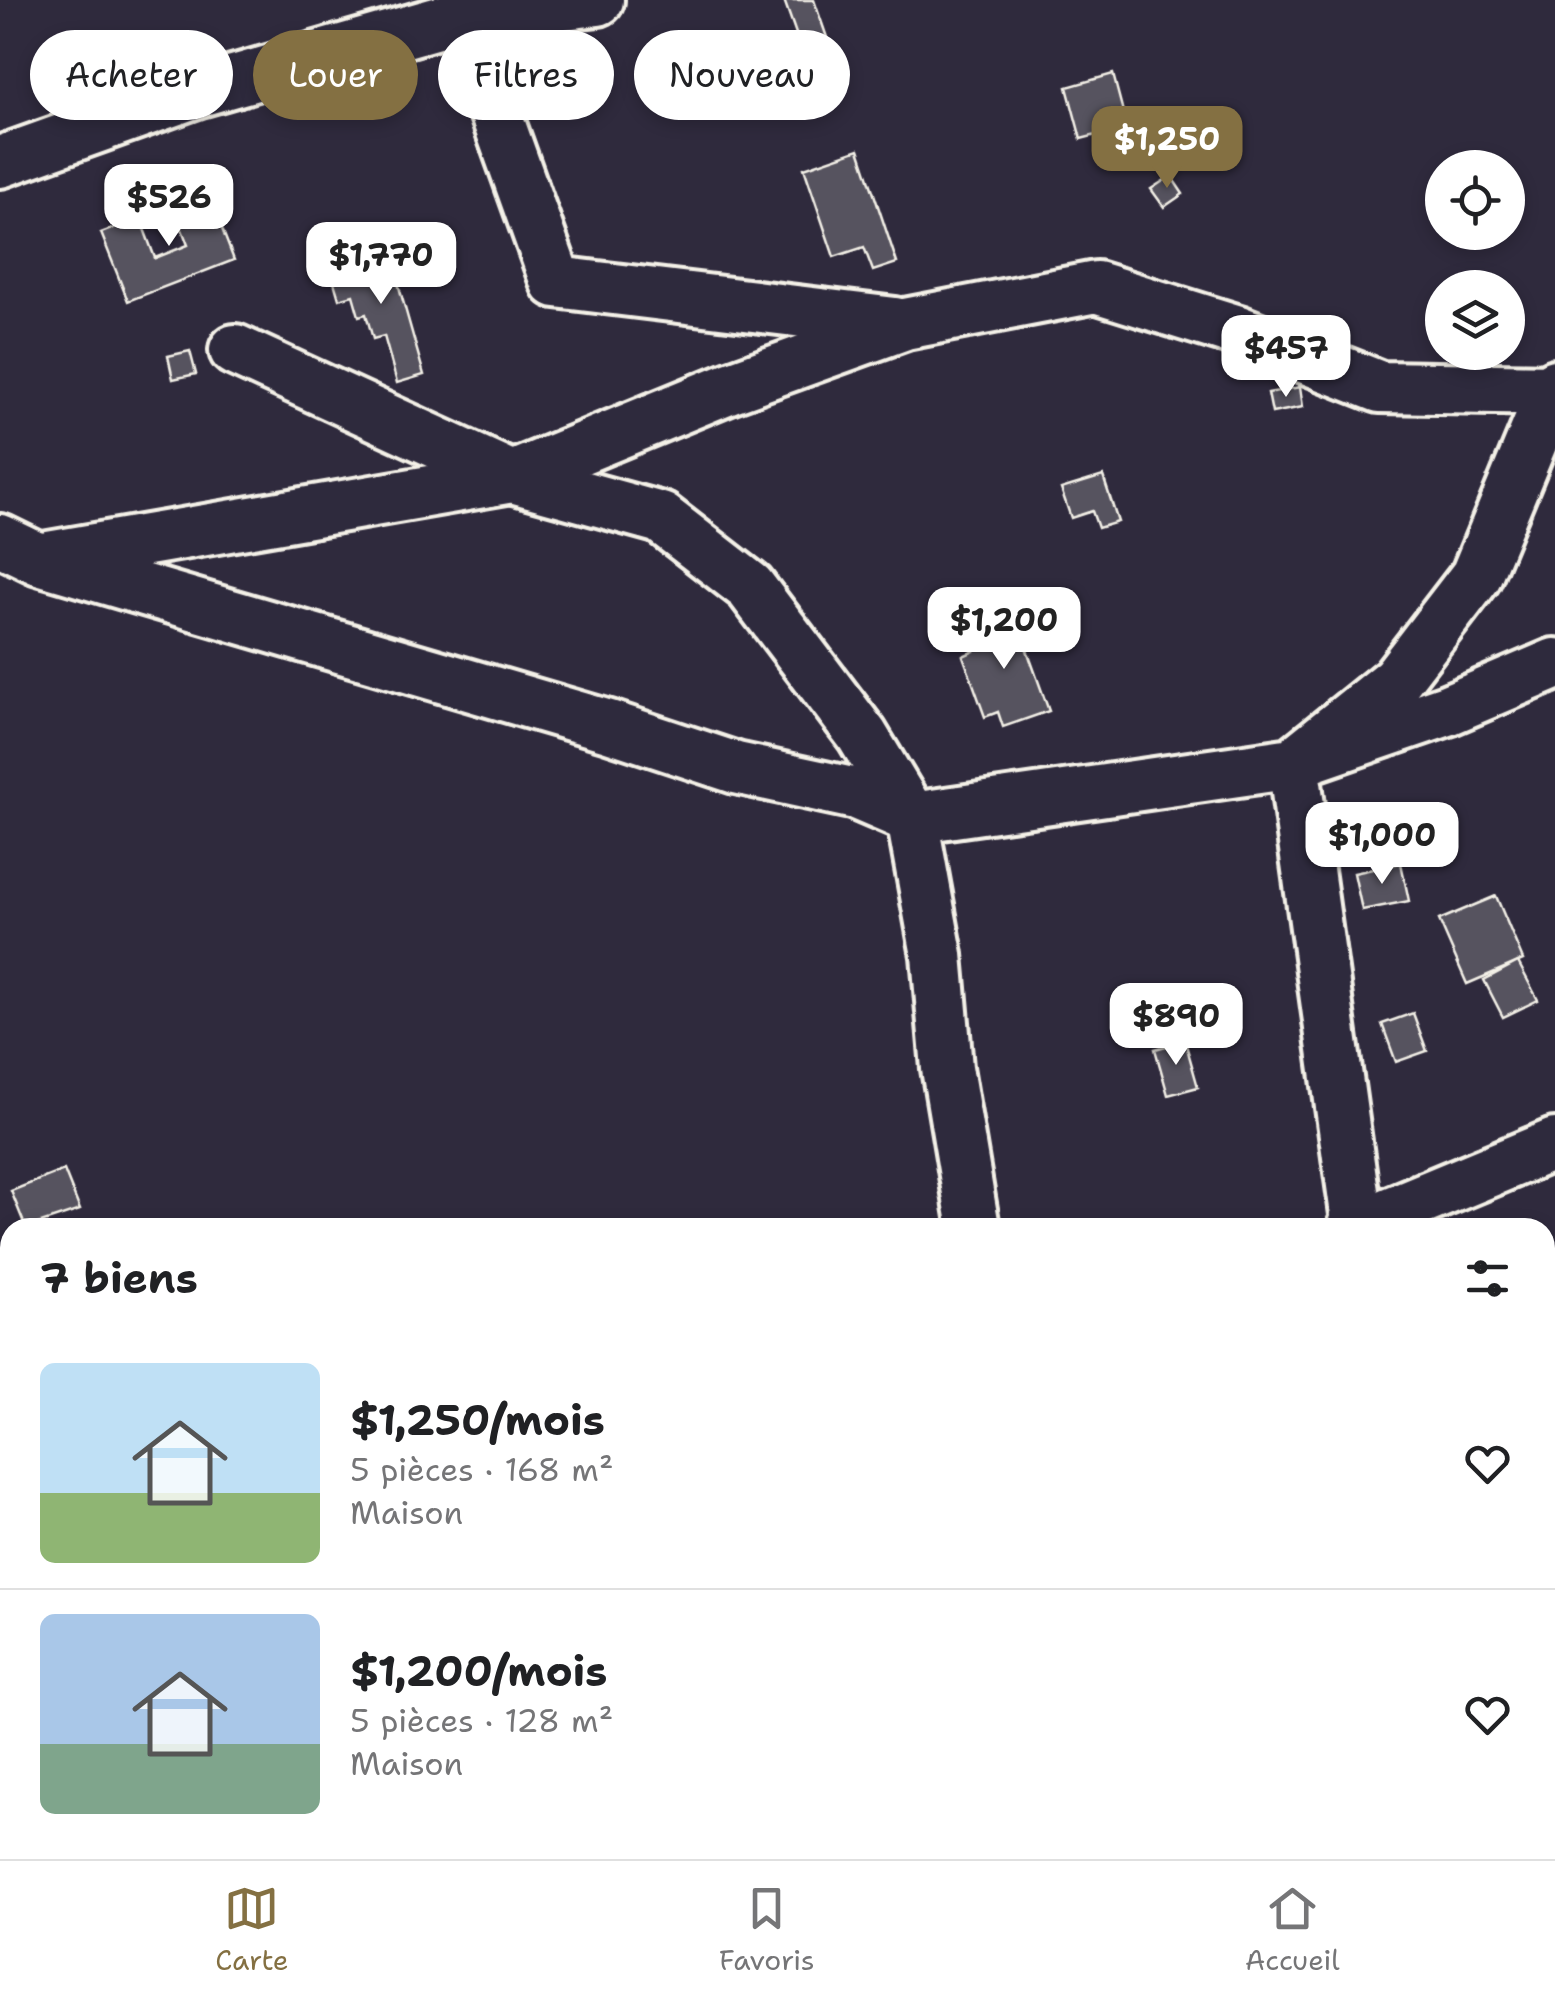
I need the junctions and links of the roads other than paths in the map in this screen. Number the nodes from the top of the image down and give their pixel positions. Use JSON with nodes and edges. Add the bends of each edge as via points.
{"nodes":[{"id":1,"x":598,"y":0,"type":"edge"},
{"id":2,"x":462,"y":16,"type":"junction"},
{"id":3,"x":0,"y":162,"type":"edge"},
{"id":4,"x":905,"y":324,"type":"junction"},
{"id":5,"x":235,"y":350,"type":"dead end"},
{"id":6,"x":1554,"y":387,"type":"edge"},
{"id":7,"x":512,"y":477,"type":"junction"},
{"id":8,"x":19,"y":549,"type":"edge"},
{"id":9,"x":1555,"y":664,"type":"edge"},
{"id":10,"x":1292,"y":763,"type":"junction"},
{"id":11,"x":912,"y":818,"type":"junction"},
{"id":12,"x":1555,"y":1144,"type":"edge"},
{"id":13,"x":972,"y":1218,"type":"edge"},
{"id":14,"x":1355,"y":1218,"type":"edge"},
{"id":15,"x":1378,"y":1218,"type":"edge"}],
"edges":[{"from":1,"to":2,"type":"street"},
{"from":2,"to":3,"type":"street","via":[[199,91]]},
{"from":2,"to":4,"type":"street","via":[[556,282]]},
{"from":4,"to":6,"type":"street","via":[[1096,287],[1380,386]]},
{"from":4,"to":7,"type":"street"},
{"from":5,"to":7,"type":"street"},
{"from":6,"to":10,"type":"street","via":[[1476,576],[1396,680]]},
{"from":7,"to":8,"type":"street"},
{"from":7,"to":11,"type":"street","via":[[660,518],[750,588],[862,735]]},
{"from":8,"to":11,"type":"street","via":[[736,768],[856,794]]},
{"from":9,"to":10,"type":"street","via":[[1447,710]]},
{"from":10,"to":11,"type":"street"},
{"from":10,"to":14,"type":"street"},
{"from":11,"to":13,"type":"street"},
{"from":12,"to":15,"type":"street"}]}
